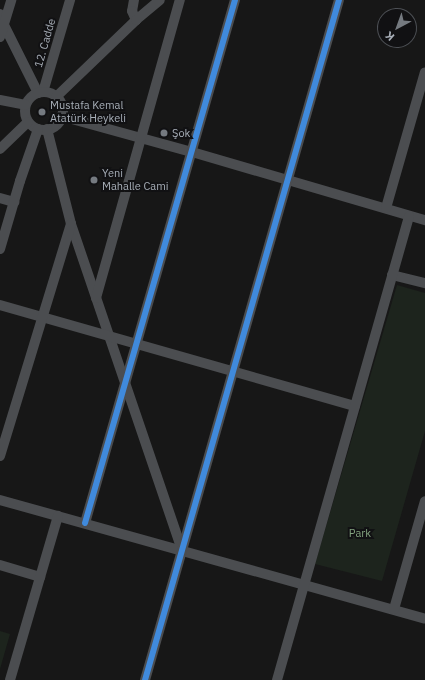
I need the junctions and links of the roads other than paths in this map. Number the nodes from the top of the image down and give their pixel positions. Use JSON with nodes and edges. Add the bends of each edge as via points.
{"nodes":[{"id":1,"x":11,"y":0,"type":"edge"},
{"id":2,"x":70,"y":0,"type":"edge"},
{"id":3,"x":134,"y":0,"type":"edge"},
{"id":4,"x":160,"y":0,"type":"edge"},
{"id":5,"x":180,"y":0,"type":"edge"},
{"id":6,"x":235,"y":0,"type":"edge"},
{"id":7,"x":339,"y":0,"type":"edge"},
{"id":8,"x":0,"y":14,"type":"edge"},
{"id":9,"x":136,"y":20,"type":"junction"},
{"id":10,"x":4,"y":25,"type":"junction"},
{"id":11,"x":0,"y":37,"type":"edge"},
{"id":12,"x":425,"y":72,"type":"edge"},
{"id":13,"x":40,"y":92,"type":"junction"},
{"id":14,"x":56,"y":97,"type":"junction"},
{"id":15,"x":0,"y":100,"type":"edge"},
{"id":16,"x":26,"y":105,"type":"junction"},
{"id":17,"x":61,"y":116,"type":"junction"},
{"id":18,"x":28,"y":122,"type":"junction"},
{"id":19,"x":43,"y":129,"type":"junction"},
{"id":20,"x":140,"y":138,"type":"junction"},
{"id":21,"x":0,"y":150,"type":"edge"},
{"id":22,"x":192,"y":152,"type":"junction"},
{"id":23,"x":288,"y":179,"type":"junction"},
{"id":24,"x":0,"y":198,"type":"edge"},
{"id":25,"x":14,"y":202,"type":"junction"},
{"id":26,"x":386,"y":208,"type":"junction"},
{"id":27,"x":409,"y":216,"type":"junction"},
{"id":28,"x":425,"y":220,"type":"edge"},
{"id":29,"x":71,"y":224,"type":"junction"},
{"id":30,"x":0,"y":249,"type":"edge"},
{"id":31,"x":392,"y":275,"type":"junction"},
{"id":32,"x":425,"y":284,"type":"edge"},
{"id":33,"x":96,"y":298,"type":"junction"},
{"id":34,"x":0,"y":305,"type":"edge"},
{"id":35,"x":43,"y":317,"type":"junction"},
{"id":36,"x":109,"y":336,"type":"junction"},
{"id":37,"x":137,"y":344,"type":"junction"},
{"id":38,"x":233,"y":371,"type":"junction"},
{"id":39,"x":125,"y":384,"type":"junction"},
{"id":40,"x":355,"y":406,"type":"junction"},
{"id":41,"x":0,"y":456,"type":"edge"},
{"id":42,"x":0,"y":500,"type":"edge"},
{"id":43,"x":425,"y":501,"type":"edge"},
{"id":44,"x":58,"y":516,"type":"junction"},
{"id":45,"x":84,"y":523,"type":"junction"},
{"id":46,"x":182,"y":550,"type":"junction"},
{"id":47,"x":0,"y":566,"type":"edge"},
{"id":48,"x":40,"y":577,"type":"junction"},
{"id":49,"x":304,"y":584,"type":"junction"},
{"id":50,"x":394,"y":609,"type":"junction"},
{"id":51,"x":425,"y":619,"type":"edge"},
{"id":52,"x":10,"y":680,"type":"edge"},
{"id":53,"x":145,"y":680,"type":"edge"},
{"id":54,"x":277,"y":680,"type":"edge"}],
"edges":[{"from":1,"to":10,"type":"street"},
{"from":2,"to":13,"type":"street","name":"12. Cadde"},
{"from":3,"to":9,"type":"street","via":[[132,11]]},
{"from":4,"to":9,"type":"street"},
{"from":5,"to":20,"type":"street"},
{"from":6,"to":22,"type":"street"},
{"from":7,"to":23,"type":"street"},
{"from":8,"to":10,"type":"street"},
{"from":9,"to":14,"type":"street"},
{"from":10,"to":11,"type":"street"},
{"from":10,"to":13,"type":"street"},
{"from":12,"to":26,"type":"street"},
{"from":13,"to":14,"type":"street"},
{"from":13,"to":16,"type":"street","via":[[28,100]]},
{"from":14,"to":17,"type":"street","via":[[62,106]]},
{"from":15,"to":16,"type":"street"},
{"from":16,"to":18,"type":"street"},
{"from":17,"to":19,"type":"street","via":[[54,126]]},
{"from":17,"to":20,"type":"street"},
{"from":18,"to":19,"type":"street"},
{"from":18,"to":21,"type":"street"},
{"from":19,"to":25,"type":"street"},
{"from":19,"to":29,"type":"street"},
{"from":20,"to":22,"type":"street"},
{"from":20,"to":33,"type":"street"},
{"from":22,"to":23,"type":"street"},
{"from":22,"to":37,"type":"street"},
{"from":23,"to":26,"type":"street"},
{"from":23,"to":38,"type":"street"},
{"from":24,"to":25,"type":"street"},
{"from":25,"to":30,"type":"street"},
{"from":26,"to":27,"type":"street"},
{"from":27,"to":28,"type":"street"},
{"from":27,"to":31,"type":"street"},
{"from":29,"to":33,"type":"street"},
{"from":29,"to":35,"type":"street"},
{"from":31,"to":32,"type":"street"},
{"from":31,"to":40,"type":"street"},
{"from":33,"to":36,"type":"street"},
{"from":34,"to":35,"type":"street"},
{"from":35,"to":36,"type":"street"},
{"from":35,"to":41,"type":"street"},
{"from":36,"to":37,"type":"street"},
{"from":36,"to":39,"type":"street"},
{"from":37,"to":38,"type":"street"},
{"from":37,"to":39,"type":"street"},
{"from":38,"to":40,"type":"street"},
{"from":38,"to":46,"type":"street"},
{"from":39,"to":45,"type":"street"},
{"from":39,"to":46,"type":"street"},
{"from":40,"to":49,"type":"street"},
{"from":42,"to":44,"type":"street"},
{"from":43,"to":50,"type":"street"},
{"from":44,"to":45,"type":"street"},
{"from":44,"to":48,"type":"street"},
{"from":45,"to":46,"type":"street"},
{"from":46,"to":49,"type":"street"},
{"from":46,"to":53,"type":"street"},
{"from":47,"to":48,"type":"street"},
{"from":48,"to":52,"type":"street"},
{"from":49,"to":50,"type":"street"},
{"from":49,"to":54,"type":"street"},
{"from":50,"to":51,"type":"street"}]}
